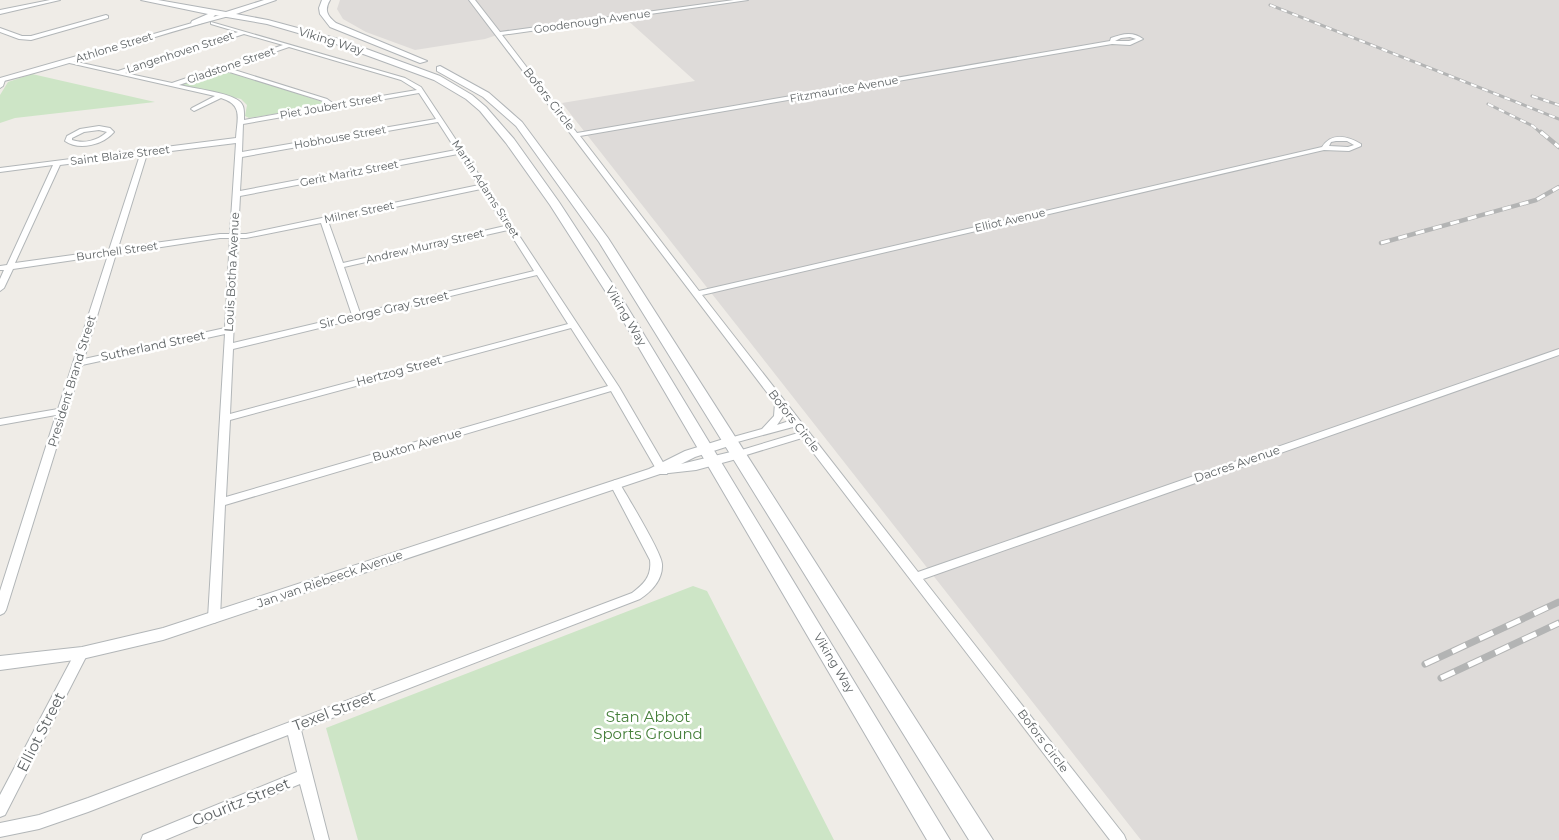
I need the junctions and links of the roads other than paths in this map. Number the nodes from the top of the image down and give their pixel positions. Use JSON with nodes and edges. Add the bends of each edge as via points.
{"nodes":[{"id":1,"x":57,"y":0,"type":"edge"},
{"id":2,"x":145,"y":0,"type":"edge"},
{"id":3,"x":178,"y":0,"type":"edge"},
{"id":4,"x":272,"y":0,"type":"edge"},
{"id":5,"x":326,"y":0,"type":"edge"},
{"id":6,"x":472,"y":0,"type":"edge"},
{"id":7,"x":745,"y":0,"type":"edge"},
{"id":8,"x":238,"y":11,"type":"junction"},
{"id":9,"x":0,"y":12,"type":"edge"},
{"id":10,"x":213,"y":12,"type":"junction"},
{"id":11,"x":106,"y":17,"type":"dead end"},
{"id":12,"x":228,"y":18,"type":"junction"},
{"id":13,"x":195,"y":23,"type":"junction"},
{"id":14,"x":0,"y":30,"type":"edge"},
{"id":15,"x":244,"y":32,"type":"junction"},
{"id":16,"x":500,"y":34,"type":"junction"},
{"id":17,"x":1112,"y":42,"type":"dead end"},
{"id":18,"x":289,"y":45,"type":"junction"},
{"id":19,"x":423,"y":61,"type":"junction"},
{"id":20,"x":68,"y":62,"type":"junction"},
{"id":21,"x":223,"y":68,"type":"junction"},
{"id":22,"x":117,"y":73,"type":"junction"},
{"id":23,"x":1,"y":82,"type":"edge"},
{"id":24,"x":172,"y":85,"type":"junction"},
{"id":25,"x":422,"y":91,"type":"junction"},
{"id":26,"x":220,"y":96,"type":"junction"},
{"id":27,"x":333,"y":106,"type":"junction"},
{"id":28,"x":194,"y":109,"type":"dead end"},
{"id":29,"x":441,"y":120,"type":"junction"},
{"id":30,"x":241,"y":122,"type":"junction"},
{"id":31,"x":576,"y":135,"type":"junction"},
{"id":32,"x":240,"y":140,"type":"junction"},
{"id":33,"x":85,"y":143,"type":"junction"},
{"id":34,"x":1324,"y":148,"type":"dead end"},
{"id":35,"x":461,"y":151,"type":"junction"},
{"id":36,"x":144,"y":152,"type":"junction"},
{"id":37,"x":239,"y":155,"type":"junction"},
{"id":38,"x":78,"y":160,"type":"junction"},
{"id":39,"x":58,"y":162,"type":"junction"},
{"id":40,"x":0,"y":170,"type":"edge"},
{"id":41,"x":484,"y":186,"type":"junction"},
{"id":42,"x":237,"y":194,"type":"junction"},
{"id":43,"x":324,"y":220,"type":"junction"},
{"id":44,"x":510,"y":226,"type":"junction"},
{"id":45,"x":235,"y":235,"type":"junction"},
{"id":46,"x":112,"y":252,"type":"junction"},
{"id":47,"x":340,"y":266,"type":"junction"},
{"id":48,"x":10,"y":267,"type":"junction"},
{"id":49,"x":0,"y":268,"type":"edge"},
{"id":50,"x":540,"y":272,"type":"junction"},
{"id":51,"x":0,"y":288,"type":"edge"},
{"id":52,"x":697,"y":294,"type":"junction"},
{"id":53,"x":357,"y":317,"type":"junction"},
{"id":54,"x":574,"y":325,"type":"junction"},
{"id":55,"x":229,"y":330,"type":"junction"},
{"id":56,"x":228,"y":347,"type":"junction"},
{"id":57,"x":1559,"y":352,"type":"edge"},
{"id":58,"x":78,"y":363,"type":"junction"},
{"id":59,"x":614,"y":387,"type":"junction"},
{"id":60,"x":780,"y":404,"type":"junction"},
{"id":61,"x":62,"y":411,"type":"junction"},
{"id":62,"x":225,"y":418,"type":"junction"},
{"id":63,"x":0,"y":422,"type":"edge"},
{"id":64,"x":796,"y":423,"type":"junction"},
{"id":65,"x":764,"y":432,"type":"junction"},
{"id":66,"x":805,"y":434,"type":"junction"},
{"id":67,"x":735,"y":448,"type":"junction"},
{"id":68,"x":709,"y":455,"type":"junction"},
{"id":69,"x":659,"y":470,"type":"junction"},
{"id":70,"x":615,"y":484,"type":"junction"},
{"id":71,"x":220,"y":502,"type":"junction"},
{"id":72,"x":916,"y":577,"type":"junction"},
{"id":73,"x":0,"y":610,"type":"edge"},
{"id":74,"x":214,"y":618,"type":"junction"},
{"id":75,"x":82,"y":653,"type":"junction"},
{"id":76,"x":0,"y":662,"type":"edge"},
{"id":77,"x":293,"y":727,"type":"junction"},
{"id":78,"x":306,"y":775,"type":"junction"},
{"id":79,"x":0,"y":810,"type":"edge"},
{"id":80,"x":0,"y":830,"type":"edge"},
{"id":81,"x":148,"y":840,"type":"edge"},
{"id":82,"x":322,"y":840,"type":"edge"},
{"id":83,"x":939,"y":840,"type":"edge"},
{"id":84,"x":982,"y":840,"type":"edge"},
{"id":85,"x":1119,"y":840,"type":"edge"}],
"edges":[{"from":1,"to":9,"type":"street"},
{"from":2,"to":10,"type":"main road","name":"Viking Way"},
{"from":3,"to":8,"type":"main road","name":"Viking Way"},
{"from":4,"to":8,"type":"main road"},
{"from":5,"to":19,"type":"main road","via":[[322,13],[333,25]]},
{"from":6,"to":16,"type":"street","name":"Bofors Circle"},
{"from":7,"to":16,"type":"street","name":"Goodenough Avenue"},
{"from":8,"to":12,"type":"main road"},
{"from":8,"to":19,"type":"main road","name":"Viking Way","via":[[323,31]]},
{"from":10,"to":12,"type":"main road","name":"Viking Way"},
{"from":10,"to":13,"type":"main road","via":[[208,18]]},
{"from":11,"to":14,"type":"street","via":[[32,38],[21,38]]},
{"from":12,"to":13,"type":"street","name":"Athlone Street"},
{"from":12,"to":15,"type":"street","name":"Martin Adams Street","via":[[216,23]]},
{"from":12,"to":68,"type":"main road","name":"Viking Way","via":[[307,33],[407,66],[450,86],[483,108],[556,204]]},
{"from":13,"to":20,"type":"street","name":"Athlone Street"},
{"from":15,"to":18,"type":"street","name":"Martin Adams Street"},
{"from":15,"to":22,"type":"street","name":"Langenhoven Street"},
{"from":16,"to":31,"type":"street","name":"Bofors Circle"},
{"from":17,"to":31,"type":"street","name":"Fitzmaurice Avenue"},
{"from":18,"to":21,"type":"street","name":"Gladstone Street"},
{"from":18,"to":25,"type":"street","name":"Martin Adams Street","via":[[403,79]]},
{"from":19,"to":67,"type":"main road","name":"Viking Way","via":[[476,88],[518,124],[604,241]]},
{"from":20,"to":22,"type":"street","name":"Louis Botha Avenue"},
{"from":20,"to":23,"type":"street","name":"Athlone Street"},
{"from":21,"to":24,"type":"street","name":"Gladstone Street"},
{"from":21,"to":27,"type":"street","via":[[325,100]]},
{"from":22,"to":24,"type":"street","name":"Louis Botha Avenue"},
{"from":24,"to":26,"type":"street","name":"Louis Botha Avenue"},
{"from":25,"to":27,"type":"street","name":"Piet Joubert Street"},
{"from":25,"to":29,"type":"street","name":"Martin Adams Street"},
{"from":26,"to":28,"type":"street"},
{"from":26,"to":30,"type":"street","name":"Louis Botha Avenue","via":[[239,104]]},
{"from":27,"to":30,"type":"street","name":"Piet Joubert Street"},
{"from":29,"to":35,"type":"street","name":"Martin Adams Street"},
{"from":29,"to":37,"type":"street","name":"Hobhouse Street"},
{"from":30,"to":32,"type":"street","name":"Louis Botha Avenue"},
{"from":31,"to":52,"type":"street","name":"Bofors Circle"},
{"from":32,"to":36,"type":"street","name":"Saint Blaize Street"},
{"from":32,"to":37,"type":"street","name":"Louis Botha Avenue"},
{"from":33,"to":33,"type":"street","via":[[74,143],[68,139],[76,132],[88,129],[110,130],[102,139]]},
{"from":33,"to":38,"type":"street"},
{"from":34,"to":52,"type":"street","name":"Elliot Avenue"},
{"from":35,"to":41,"type":"street","name":"Martin Adams Street"},
{"from":35,"to":42,"type":"street","name":"Gerit Maritz Street"},
{"from":36,"to":38,"type":"street","name":"Saint Blaize Street"},
{"from":36,"to":46,"type":"street","name":"President Brand Street"},
{"from":37,"to":42,"type":"street","name":"Louis Botha Avenue"},
{"from":38,"to":39,"type":"street","name":"Saint Blaize Street"},
{"from":39,"to":40,"type":"street","name":"Saint Blaize Street"},
{"from":39,"to":48,"type":"street"},
{"from":41,"to":43,"type":"street","name":"Milner Street"},
{"from":41,"to":44,"type":"street","name":"Martin Adams Street"},
{"from":42,"to":45,"type":"street","name":"Louis Botha Avenue"},
{"from":43,"to":45,"type":"street","name":"Milner Street","via":[[246,236]]},
{"from":43,"to":47,"type":"street"},
{"from":44,"to":47,"type":"street","name":"Andrew Murray Street"},
{"from":44,"to":50,"type":"street","name":"Martin Adams Street"},
{"from":45,"to":46,"type":"street","name":"Burchell Street"},
{"from":45,"to":55,"type":"street","name":"Louis Botha Avenue"},
{"from":46,"to":48,"type":"street","name":"Burchell Street"},
{"from":46,"to":58,"type":"street","name":"President Brand Street"},
{"from":47,"to":53,"type":"street"},
{"from":48,"to":49,"type":"street","name":"Burchell Street"},
{"from":48,"to":51,"type":"street"},
{"from":50,"to":53,"type":"street","name":"Sir George Gray Street"},
{"from":50,"to":54,"type":"street","name":"Martin Adams Street"},
{"from":52,"to":60,"type":"street","name":"Bofors Circle"},
{"from":53,"to":56,"type":"street","name":"Sir George Gray Street"},
{"from":54,"to":59,"type":"street","name":"Martin Adams Street"},
{"from":54,"to":62,"type":"street","name":"Hertzog Street"},
{"from":55,"to":56,"type":"street","name":"Louis Botha Avenue"},
{"from":55,"to":58,"type":"street","name":"Sutherland Street"},
{"from":56,"to":62,"type":"street","name":"Louis Botha Avenue"},
{"from":57,"to":72,"type":"street","name":"Dacres Avenue"},
{"from":58,"to":61,"type":"street","name":"President Brand Street"},
{"from":59,"to":69,"type":"street","name":"Martin Adams Street"},
{"from":59,"to":71,"type":"street","name":"Buxton Avenue"},
{"from":60,"to":64,"type":"street","name":"Bofors Circle"},
{"from":60,"to":65,"type":"street","via":[[779,417]]},
{"from":61,"to":63,"type":"street"},
{"from":61,"to":73,"type":"street","name":"President Brand Street"},
{"from":62,"to":71,"type":"street","name":"Louis Botha Avenue"},
{"from":64,"to":65,"type":"street","name":"Jan van Riebeeck Avenue"},
{"from":64,"to":66,"type":"street","name":"Bofors Circle"},
{"from":65,"to":67,"type":"street","name":"Jan van Riebeeck Avenue"},
{"from":66,"to":67,"type":"street","name":"Jan van Riebeeck Avenue"},
{"from":66,"to":72,"type":"street","name":"Bofors Circle"},
{"from":67,"to":68,"type":"street","name":"Jan van Riebeeck Avenue"},
{"from":67,"to":84,"type":"main road","name":"Viking Way"},
{"from":68,"to":69,"type":"street","name":"Jan van Riebeeck Avenue"},
{"from":68,"to":83,"type":"main road","name":"Viking Way"},
{"from":69,"to":70,"type":"street","name":"Jan van Riebeeck Avenue"},
{"from":70,"to":74,"type":"street","name":"Jan van Riebeeck Avenue"},
{"from":70,"to":77,"type":"street","name":"Texel Street","via":[[655,556],[656,572],[646,589],[628,600]]},
{"from":71,"to":74,"type":"street","name":"Louis Botha Avenue"},
{"from":72,"to":85,"type":"street","name":"Bofors Circle"},
{"from":74,"to":75,"type":"street","name":"Jan van Riebeeck Avenue"},
{"from":75,"to":76,"type":"street","name":"Jan van Riebeeck Avenue"},
{"from":75,"to":79,"type":"street","name":"Elliot Street"},
{"from":77,"to":78,"type":"street"},
{"from":77,"to":80,"type":"street","name":"Texel Street","via":[[88,805],[39,822]]},
{"from":78,"to":81,"type":"street","name":"Gouritz Street"},
{"from":78,"to":82,"type":"street"}]}
